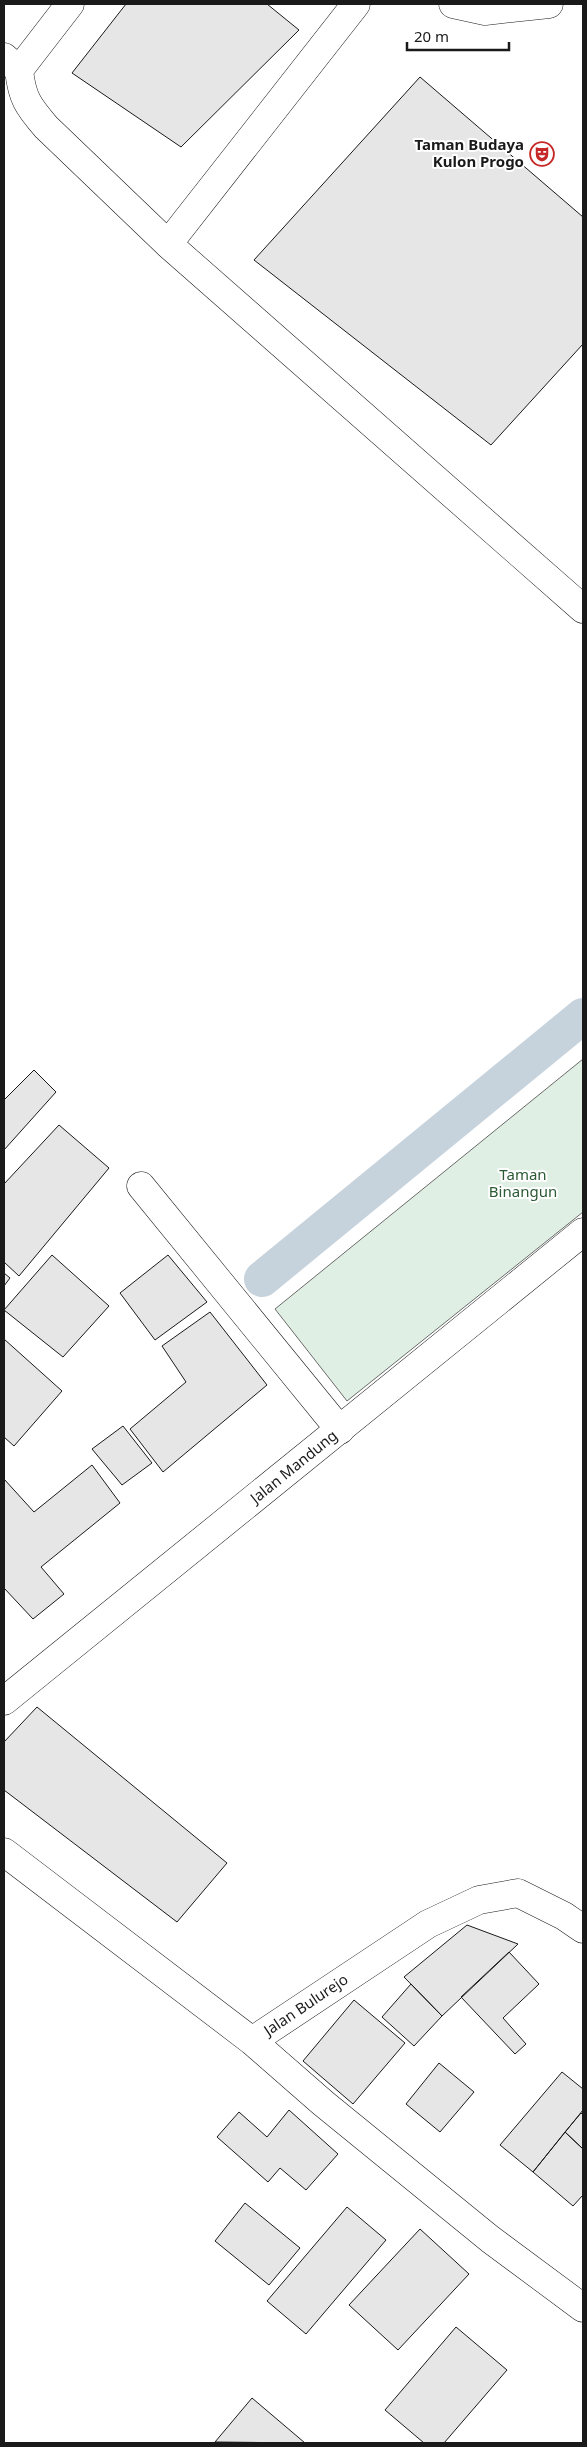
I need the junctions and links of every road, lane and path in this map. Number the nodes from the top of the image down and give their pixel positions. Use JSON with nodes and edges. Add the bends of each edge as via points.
{"nodes":[{"id":1,"x":70,"y":4,"type":"edge"},
{"id":2,"x":356,"y":4,"type":"edge"},
{"id":3,"x":453,"y":4,"type":"edge"},
{"id":4,"x":549,"y":4,"type":"edge"},
{"id":5,"x":11,"y":63,"type":"edge"},
{"id":6,"x":168,"y":244,"type":"junction"},
{"id":7,"x":583,"y":609,"type":"edge"},
{"id":8,"x":141,"y":1186,"type":"dead end"},
{"id":9,"x":583,"y":1232,"type":"edge"},
{"id":10,"x":340,"y":1430,"type":"junction"},
{"id":11,"x":4,"y":1701,"type":"edge"},
{"id":12,"x":4,"y":1852,"type":"edge"},
{"id":13,"x":583,"y":1929,"type":"edge"},
{"id":14,"x":252,"y":2040,"type":"junction"},
{"id":15,"x":583,"y":2308,"type":"edge"}],
"edges":[{"from":1,"to":5,"type":"street"},
{"from":2,"to":6,"type":"street"},
{"from":3,"to":4,"type":"street","via":[[485,11]]},
{"from":5,"to":6,"type":"street","via":[[28,106],[46,127]]},
{"from":6,"to":7,"type":"street"},
{"from":8,"to":10,"type":"street"},
{"from":9,"to":10,"type":"street","name":"Jalan Mandung"},
{"from":10,"to":11,"type":"street","name":"Jalan Mandung"},
{"from":12,"to":14,"type":"street","name":"Jalan Bulurejo"},
{"from":13,"to":14,"type":"street","name":"Jalan Bulurejo","via":[[518,1893],[479,1900],[428,1924]]},
{"from":14,"to":15,"type":"street","via":[[323,2103],[490,2239]]}]}
